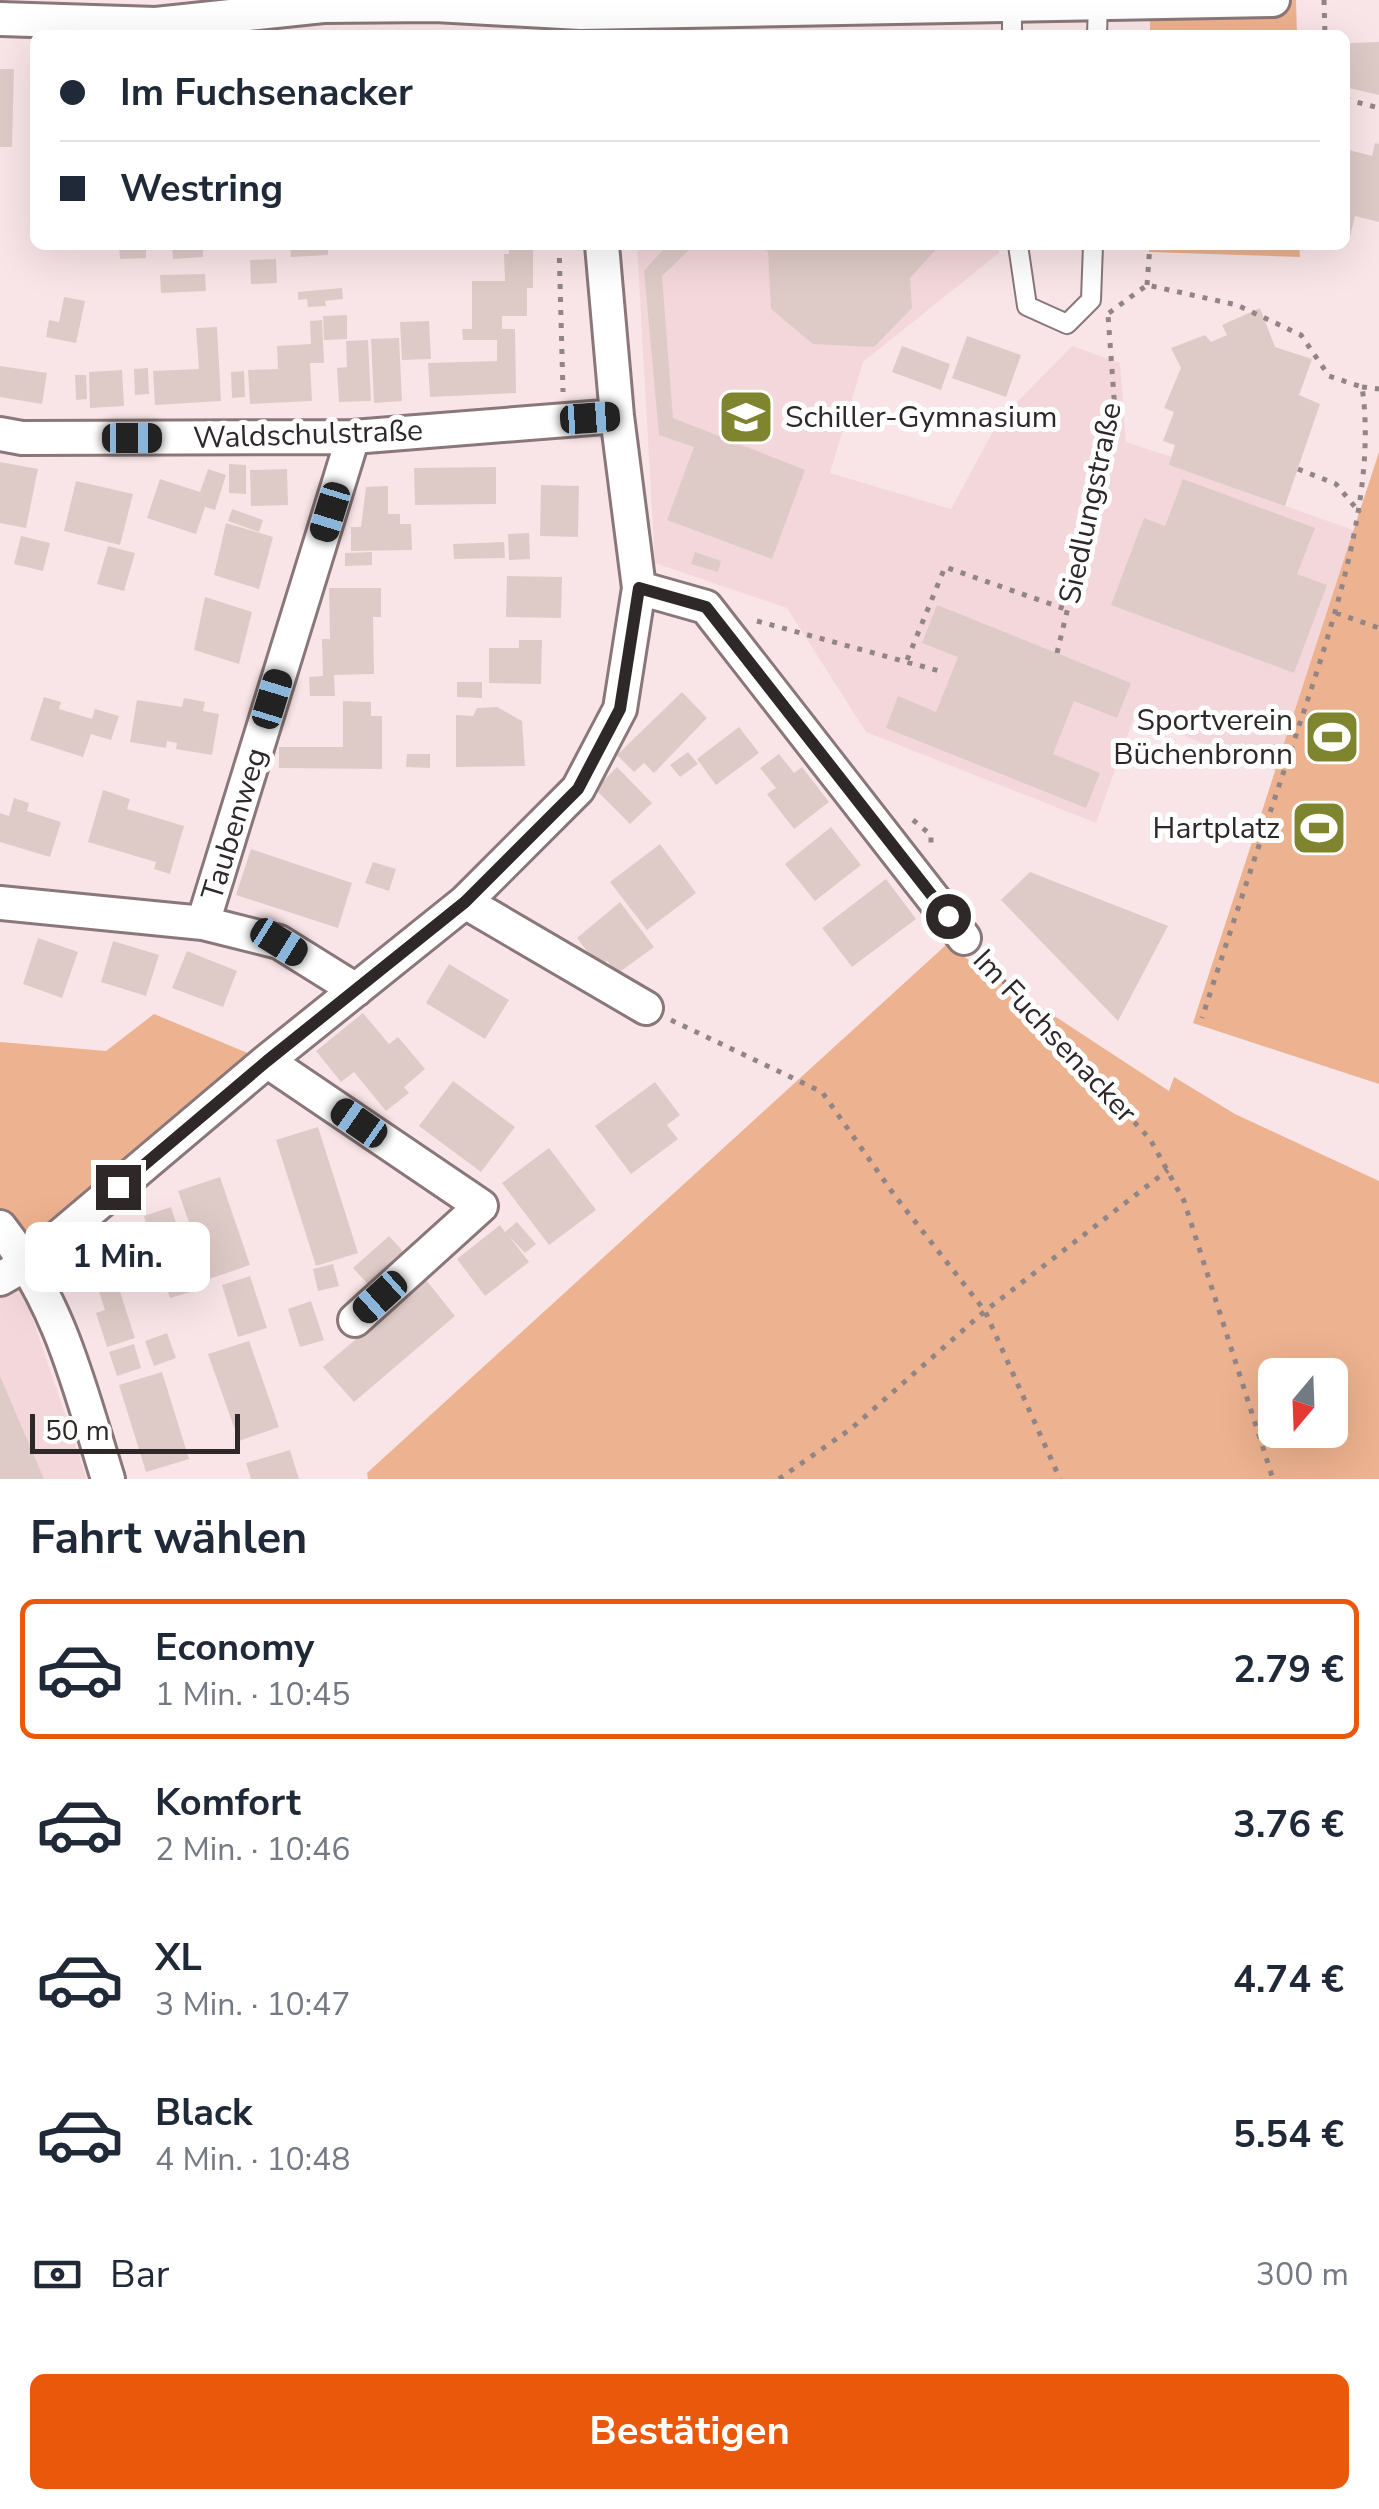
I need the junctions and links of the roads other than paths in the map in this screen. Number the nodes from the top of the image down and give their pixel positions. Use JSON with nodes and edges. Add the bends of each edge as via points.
{"nodes":[{"id":1,"x":1273,"y":0,"type":"edge"},
{"id":2,"x":1098,"y":1,"type":"edge"},
{"id":3,"x":1196,"y":2,"type":"edge"},
{"id":4,"x":582,"y":16,"type":"edge"},
{"id":5,"x":0,"y":20,"type":"edge"},
{"id":6,"x":1012,"y":20,"type":"edge"},
{"id":7,"x":240,"y":26,"type":"edge"},
{"id":8,"x":1097,"y":30,"type":"edge"},
{"id":9,"x":602,"y":250,"type":"edge"},
{"id":10,"x":1019,"y":250,"type":"edge"},
{"id":11,"x":1093,"y":250,"type":"edge"},
{"id":12,"x":616,"y":416,"type":"junction"},
{"id":13,"x":0,"y":434,"type":"edge"},
{"id":14,"x":353,"y":437,"type":"junction"},
{"id":15,"x":639,"y":588,"type":"junction"},
{"id":16,"x":465,"y":902,"type":"junction"},
{"id":17,"x":0,"y":904,"type":"edge"},
{"id":18,"x":203,"y":924,"type":"junction"},
{"id":19,"x":964,"y":938,"type":"road end"},
{"id":20,"x":356,"y":990,"type":"junction"},
{"id":21,"x":646,"y":1008,"type":"road end"},
{"id":22,"x":267,"y":1061,"type":"junction"},
{"id":23,"x":0,"y":1227,"type":"edge"},
{"id":24,"x":14,"y":1271,"type":"edge"},
{"id":25,"x":355,"y":1320,"type":"dead end"},
{"id":26,"x":108,"y":1479,"type":"edge"}],
"edges":[{"from":1,"to":3,"type":"street"},
{"from":2,"to":3,"type":"street"},
{"from":2,"to":6,"type":"street"},
{"from":2,"to":8,"type":"lane"},
{"from":4,"to":6,"type":"street"},
{"from":4,"to":7,"type":"street","via":[[435,5],[323,6]]},
{"from":5,"to":7,"type":"street"},
{"from":9,"to":12,"type":"street"},
{"from":10,"to":11,"type":"lane","via":[[1027,306],[1067,324],[1091,300]]},
{"from":12,"to":14,"type":"street","name":"Waldschulstraße"},
{"from":12,"to":15,"type":"street"},
{"from":13,"to":14,"type":"street","name":"Waldschulstraße"},
{"from":14,"to":18,"type":"street","name":"Taubenweg"},
{"from":15,"to":16,"type":"street","via":[[620,709],[578,789]]},
{"from":15,"to":19,"type":"street","name":"Im Fuchsenacker","via":[[706,607]]},
{"from":16,"to":20,"type":"street"},
{"from":16,"to":21,"type":"street"},
{"from":17,"to":18,"type":"street"},
{"from":18,"to":20,"type":"street","via":[[279,942]]},
{"from":20,"to":22,"type":"street"},
{"from":22,"to":24,"type":"street"},
{"from":22,"to":25,"type":"street","via":[[481,1206]]},
{"from":23,"to":24,"type":"street"},
{"from":24,"to":26,"type":"street","via":[[57,1316]]}]}
